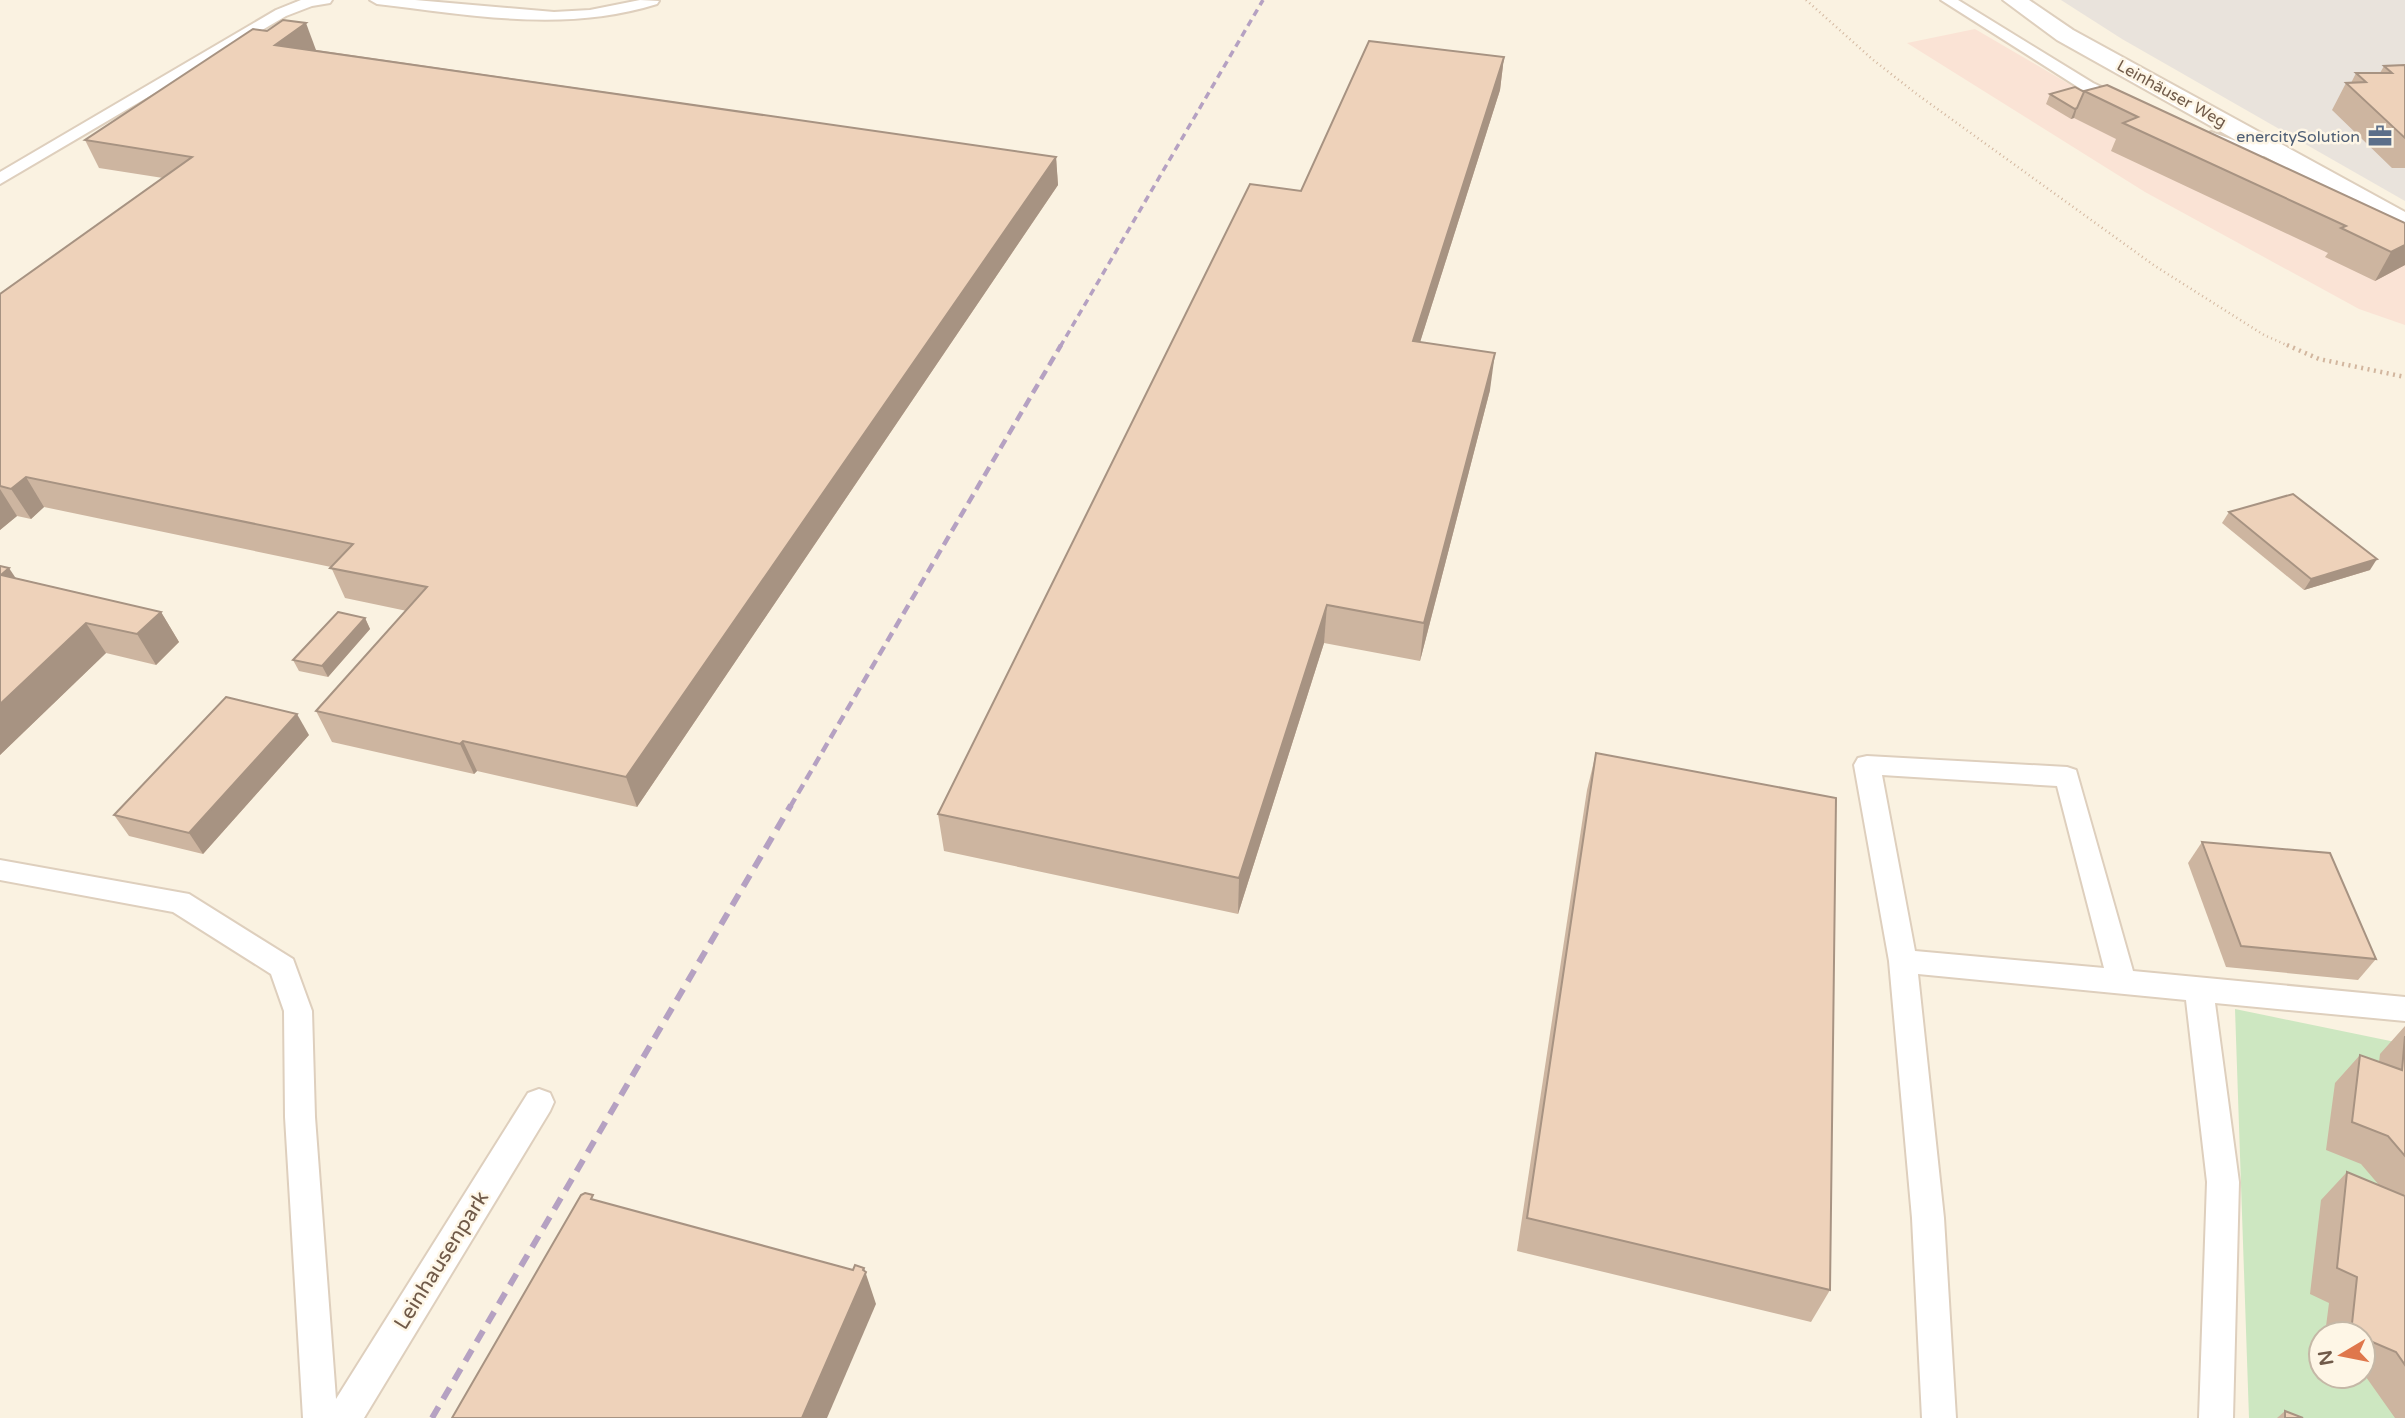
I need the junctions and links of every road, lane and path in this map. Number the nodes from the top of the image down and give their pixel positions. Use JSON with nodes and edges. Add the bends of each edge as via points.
{"nodes":[{"id":1,"x":326,"y":0,"type":"edge"},
{"id":2,"x":377,"y":0,"type":"edge"},
{"id":3,"x":1806,"y":0,"type":"edge"},
{"id":4,"x":1948,"y":0,"type":"edge"},
{"id":5,"x":2014,"y":0,"type":"edge"},
{"id":6,"x":652,"y":1,"type":"edge"},
{"id":7,"x":2136,"y":106,"type":"edge"},
{"id":8,"x":2197,"y":131,"type":"edge"},
{"id":9,"x":2283,"y":153,"type":"junction"},
{"id":10,"x":0,"y":179,"type":"edge"},
{"id":11,"x":2405,"y":223,"type":"edge"},
{"id":12,"x":2405,"y":377,"type":"edge"},
{"id":13,"x":0,"y":870,"type":"edge"},
{"id":14,"x":1903,"y":961,"type":"junction"},
{"id":15,"x":2122,"y":983,"type":"junction"},
{"id":16,"x":2199,"y":990,"type":"junction"},
{"id":17,"x":2405,"y":1009,"type":"edge"},
{"id":18,"x":539,"y":1102,"type":"dead end"},
{"id":19,"x":320,"y":1418,"type":"edge"},
{"id":20,"x":344,"y":1418,"type":"edge"},
{"id":21,"x":1940,"y":1418,"type":"edge"},
{"id":22,"x":2216,"y":1418,"type":"edge"}],
"edges":[{"from":1,"to":10,"type":"lane","via":[[281,13]]},
{"from":2,"to":6,"type":"lane","via":[[554,16],[635,8]]},
{"from":3,"to":12,"type":"path","via":[[1918,95],[2206,300],[2264,335],[2319,359]]},
{"from":4,"to":7,"type":"lane","via":[[2087,86]]},
{"from":5,"to":9,"type":"street","name":"Leinhäuser Weg","via":[[2065,35]]},
{"from":8,"to":9,"type":"lane","via":[[2233,146]]},
{"from":9,"to":11,"type":"street","name":"Leinhäuser Weg"},
{"from":13,"to":19,"type":"lane","via":[[178,902],[284,967],[299,1011],[300,1117]]},
{"from":14,"to":15,"type":"lane"},
{"from":14,"to":15,"type":"lane","via":[[1867,765],[2067,778]]},
{"from":14,"to":21,"type":"lane"},
{"from":15,"to":16,"type":"lane"},
{"from":16,"to":17,"type":"lane"},
{"from":16,"to":22,"type":"lane","via":[[2223,1182]]},
{"from":18,"to":20,"type":"lane","name":"Leinhausenpark"}]}
